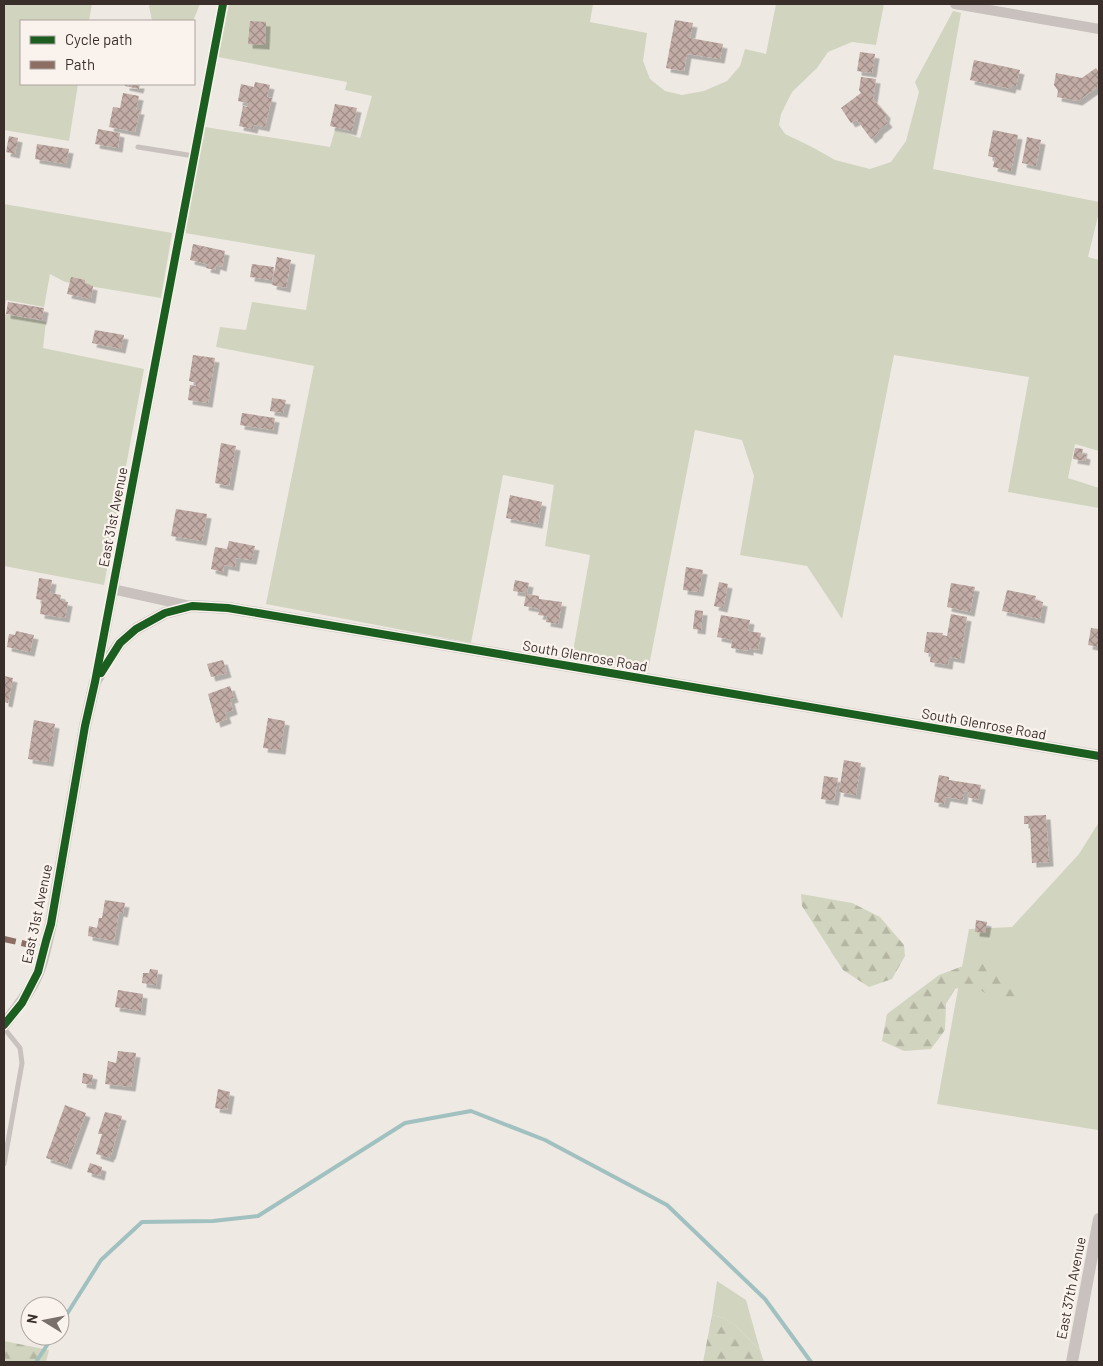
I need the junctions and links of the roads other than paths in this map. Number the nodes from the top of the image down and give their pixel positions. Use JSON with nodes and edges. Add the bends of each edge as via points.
{"nodes":[{"id":1,"x":223,"y":4,"type":"edge"},
{"id":2,"x":955,"y":4,"type":"edge"},
{"id":3,"x":1099,"y":29,"type":"edge"},
{"id":4,"x":138,"y":147,"type":"dead end"},
{"id":5,"x":194,"y":156,"type":"junction"},
{"id":6,"x":112,"y":589,"type":"junction"},
{"id":7,"x":192,"y":606,"type":"junction"},
{"id":8,"x":96,"y":682,"type":"junction"},
{"id":9,"x":1099,"y":756,"type":"edge"},
{"id":10,"x":4,"y":1026,"type":"edge"},
{"id":11,"x":4,"y":1164,"type":"edge"},
{"id":12,"x":1099,"y":1219,"type":"edge"},
{"id":13,"x":1072,"y":1362,"type":"edge"}],
"edges":[{"from":1,"to":5,"type":"street","name":"East 31st Avenue"},
{"from":2,"to":3,"type":"street"},
{"from":4,"to":5,"type":"lane"},
{"from":5,"to":6,"type":"street","name":"East 31st Avenue"},
{"from":6,"to":7,"type":"street"},
{"from":6,"to":8,"type":"street","name":"East 31st Avenue"},
{"from":7,"to":8,"type":"street","name":"South Glenrose Road","via":[[165,613],[136,629],[120,643]]},
{"from":7,"to":9,"type":"street","name":"South Glenrose Road","via":[[237,609]]},
{"from":8,"to":10,"type":"street","name":"East 31st Avenue","via":[[85,726],[51,924],[38,972],[22,1003]]},
{"from":10,"to":11,"type":"lane","via":[[20,1048],[22,1063]]},
{"from":12,"to":13,"type":"street","name":"East 37th Avenue"}]}
